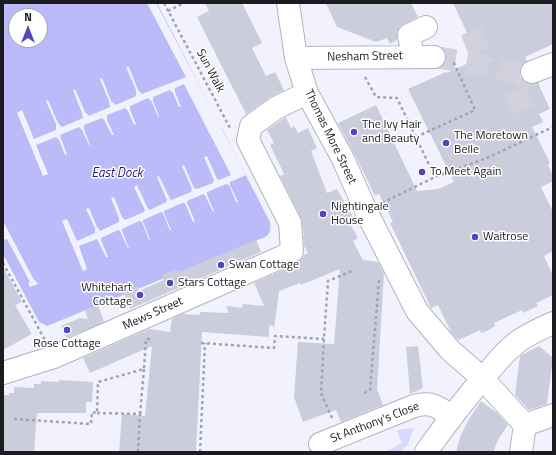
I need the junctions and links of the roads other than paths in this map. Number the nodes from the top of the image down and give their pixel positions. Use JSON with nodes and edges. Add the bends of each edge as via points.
{"nodes":[{"id":1,"x":288,"y":3,"type":"edge"},
{"id":2,"x":426,"y":27,"type":"dead end"},
{"id":3,"x":296,"y":58,"type":"junction"},
{"id":4,"x":553,"y":64,"type":"edge"},
{"id":5,"x":532,"y":72,"type":"tunnel mouth"},
{"id":6,"x":307,"y":93,"type":"junction"},
{"id":7,"x":553,"y":323,"type":"edge"},
{"id":8,"x":3,"y":373,"type":"edge"},
{"id":9,"x":482,"y":378,"type":"junction"},
{"id":10,"x":553,"y":415,"type":"edge"},
{"id":11,"x":452,"y":416,"type":"junction"},
{"id":12,"x":525,"y":425,"type":"junction"},
{"id":13,"x":320,"y":444,"type":"dead end"},
{"id":14,"x":426,"y":452,"type":"edge"},
{"id":15,"x":521,"y":452,"type":"edge"}],
"edges":[{"from":1,"to":3,"type":"street","name":"Thomas More Street"},
{"from":2,"to":3,"type":"street","name":"Nesham Street","via":[[409,35],[432,56]]},
{"from":3,"to":6,"type":"street","name":"Thomas More Street"},
{"from":4,"to":5,"type":"street"},
{"from":6,"to":8,"type":"street","name":"Mews Street","via":[[276,108],[251,126],[248,140],[290,223],[292,250],[282,257],[54,357]]},
{"from":6,"to":9,"type":"street","name":"Thomas More Street","via":[[343,159],[366,211],[417,311],[450,350]]},
{"from":7,"to":9,"type":"street","via":[[519,340]]},
{"from":9,"to":11,"type":"street"},
{"from":9,"to":12,"type":"street","name":"Thomas More Street"},
{"from":10,"to":12,"type":"street"},
{"from":11,"to":13,"type":"street","name":"St Anthony's Close","via":[[433,405],[423,404]]},
{"from":11,"to":14,"type":"street"},
{"from":12,"to":15,"type":"street"}]}
